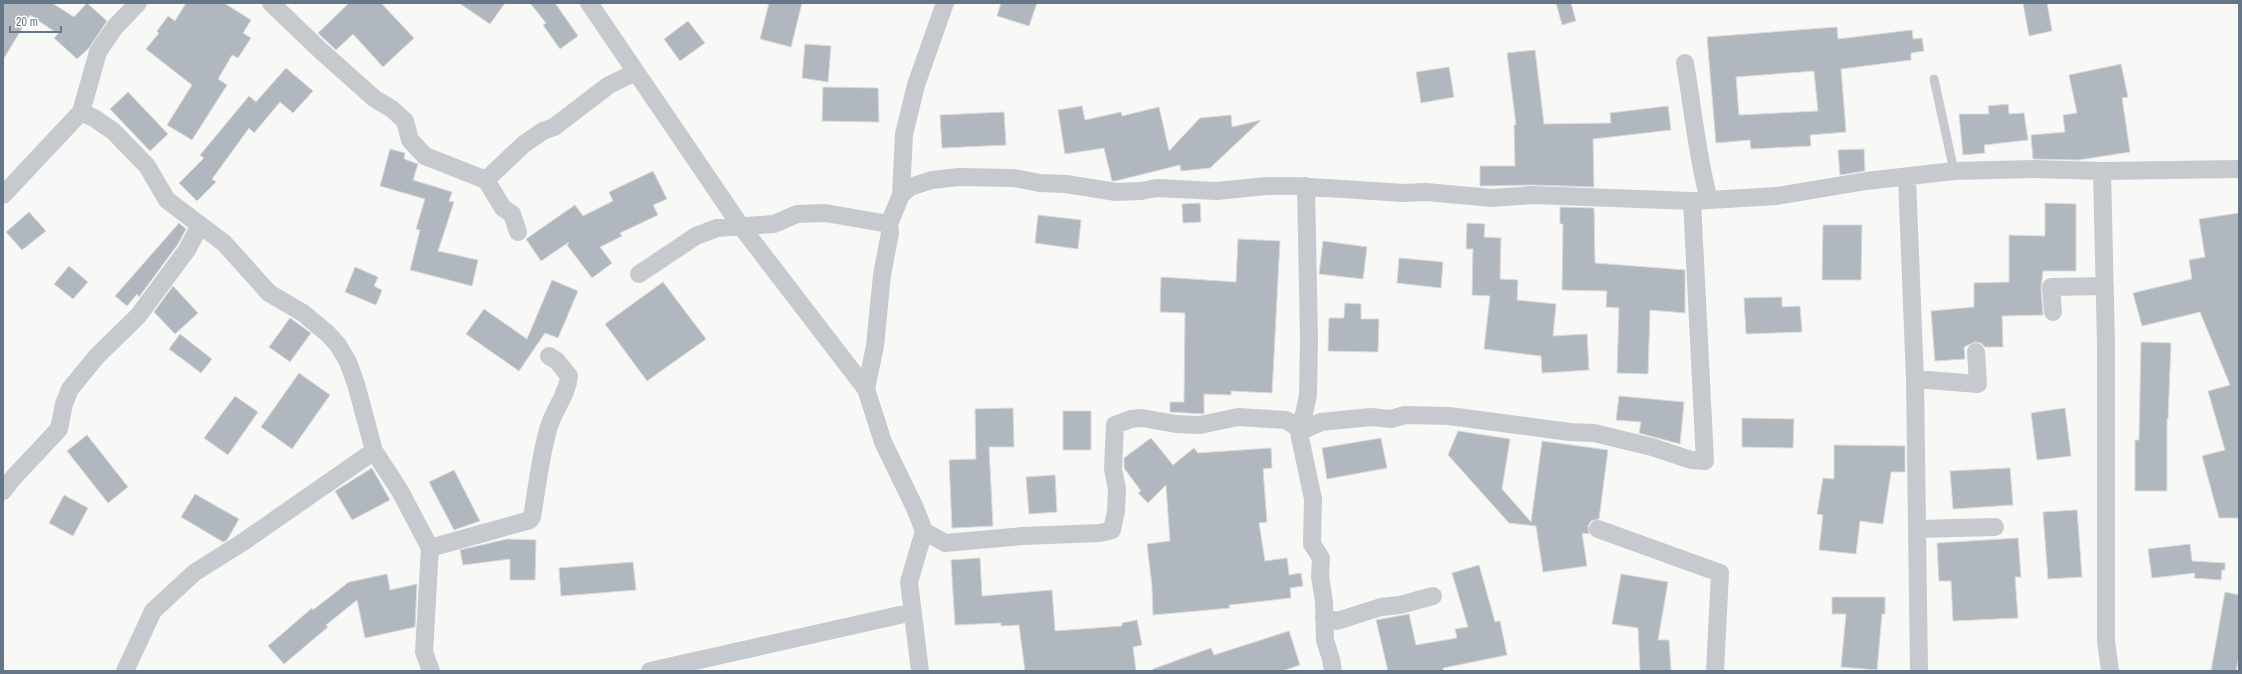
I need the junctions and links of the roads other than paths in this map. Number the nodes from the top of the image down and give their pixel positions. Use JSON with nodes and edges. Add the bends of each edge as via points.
{"nodes":[{"id":1,"x":138,"y":3,"type":"edge"},
{"id":2,"x":271,"y":3,"type":"edge"},
{"id":3,"x":588,"y":3,"type":"edge"},
{"id":4,"x":945,"y":3,"type":"edge"},
{"id":5,"x":1685,"y":63,"type":"dead end"},
{"id":6,"x":636,"y":72,"type":"junction"},
{"id":7,"x":1934,"y":79,"type":"dead end"},
{"id":8,"x":81,"y":112,"type":"junction"},
{"id":9,"x":2239,"y":169,"type":"edge"},
{"id":10,"x":1954,"y":171,"type":"junction"},
{"id":11,"x":2102,"y":171,"type":"junction"},
{"id":12,"x":1907,"y":178,"type":"junction"},
{"id":13,"x":486,"y":180,"type":"junction"},
{"id":14,"x":1306,"y":186,"type":"junction"},
{"id":15,"x":3,"y":195,"type":"edge"},
{"id":16,"x":901,"y":195,"type":"junction"},
{"id":17,"x":1700,"y":201,"type":"junction"},
{"id":18,"x":889,"y":224,"type":"junction"},
{"id":19,"x":200,"y":225,"type":"junction"},
{"id":20,"x":740,"y":225,"type":"junction"},
{"id":21,"x":518,"y":232,"type":"dead end"},
{"id":22,"x":639,"y":274,"type":"dead end"},
{"id":23,"x":2105,"y":286,"type":"junction"},
{"id":24,"x":2053,"y":312,"type":"dead end"},
{"id":25,"x":1976,"y":352,"type":"dead end"},
{"id":26,"x":549,"y":356,"type":"dead end"},
{"id":27,"x":1916,"y":380,"type":"junction"},
{"id":28,"x":866,"y":389,"type":"junction"},
{"id":29,"x":1299,"y":430,"type":"junction"},
{"id":30,"x":374,"y":451,"type":"junction"},
{"id":31,"x":3,"y":491,"type":"edge"},
{"id":32,"x":1995,"y":526,"type":"dead end"},
{"id":33,"x":1598,"y":529,"type":"dead end"},
{"id":34,"x":1918,"y":529,"type":"junction"},
{"id":35,"x":924,"y":531,"type":"junction"},
{"id":36,"x":430,"y":548,"type":"junction"},
{"id":37,"x":1434,"y":596,"type":"dead end"},
{"id":38,"x":913,"y":612,"type":"junction"},
{"id":39,"x":1324,"y":617,"type":"junction"},
{"id":40,"x":125,"y":671,"type":"edge"},
{"id":41,"x":430,"y":671,"type":"edge"},
{"id":42,"x":650,"y":671,"type":"edge"},
{"id":43,"x":920,"y":671,"type":"edge"},
{"id":44,"x":1332,"y":671,"type":"edge"},
{"id":45,"x":1715,"y":671,"type":"edge"},
{"id":46,"x":1919,"y":671,"type":"edge"},
{"id":47,"x":2110,"y":671,"type":"edge"}],
"edges":[{"from":1,"to":8,"type":"street","via":[[114,26],[98,52]]},
{"from":2,"to":13,"type":"street","via":[[375,99],[405,121],[410,140],[425,156]]},
{"from":3,"to":6,"type":"street"},
{"from":4,"to":16,"type":"street","via":[[916,85],[904,134]]},
{"from":5,"to":17,"type":"street","via":[[1694,111]]},
{"from":6,"to":13,"type":"street","via":[[609,85],[554,127],[524,144]]},
{"from":6,"to":20,"type":"street"},
{"from":7,"to":10,"type":"lane"},
{"from":8,"to":15,"type":"street"},
{"from":8,"to":19,"type":"street","via":[[113,131],[147,166],[167,200]]},
{"from":9,"to":11,"type":"street"},
{"from":10,"to":11,"type":"street"},
{"from":10,"to":12,"type":"street"},
{"from":11,"to":23,"type":"street"},
{"from":12,"to":17,"type":"street","via":[[1866,181],[1777,196]]},
{"from":12,"to":27,"type":"street"},
{"from":13,"to":21,"type":"street","via":[[503,208],[512,214]]},
{"from":14,"to":16,"type":"street","via":[[1266,186],[1216,191],[1157,188],[1116,192],[1014,178],[959,177],[932,180],[910,187]]},
{"from":14,"to":17,"type":"street","via":[[1492,198],[1532,195]]},
{"from":14,"to":29,"type":"street","via":[[1308,395]]},
{"from":16,"to":18,"type":"street"},
{"from":17,"to":29,"type":"street","via":[[1705,461],[1691,460],[1652,447],[1594,433],[1449,416],[1405,415],[1391,419],[1371,417],[1321,422]]},
{"from":18,"to":20,"type":"street","via":[[824,213],[797,214],[774,224]]},
{"from":18,"to":28,"type":"street","via":[[890,233],[882,275],[875,346]]},
{"from":19,"to":30,"type":"street","via":[[224,243],[269,293],[303,313],[338,345],[356,384]]},
{"from":19,"to":31,"type":"street","via":[[187,250],[138,316],[98,356],[70,389],[59,429]]},
{"from":20,"to":22,"type":"street","via":[[717,228],[696,236]]},
{"from":20,"to":28,"type":"street"},
{"from":23,"to":24,"type":"street","via":[[2051,287]]},
{"from":23,"to":47,"type":"street","via":[[2106,641]]},
{"from":25,"to":27,"type":"street","via":[[1978,384]]},
{"from":26,"to":36,"type":"street","via":[[557,361],[569,376],[568,390],[548,428],[532,517],[530,520]]},
{"from":27,"to":34,"type":"street"},
{"from":28,"to":35,"type":"street","via":[[883,442]]},
{"from":29,"to":35,"type":"street","via":[[1286,420],[1238,417],[1200,424],[1131,419],[1115,425],[1113,469],[1118,490],[1112,530],[1100,533],[945,543]]},
{"from":29,"to":39,"type":"street","via":[[1313,498],[1312,544],[1321,558]]},
{"from":30,"to":36,"type":"street","via":[[400,491]]},
{"from":30,"to":40,"type":"street","via":[[194,573],[153,611]]},
{"from":32,"to":34,"type":"street"},
{"from":33,"to":45,"type":"street","via":[[1720,573]]},
{"from":34,"to":46,"type":"street"},
{"from":35,"to":38,"type":"street","via":[[909,582]]},
{"from":36,"to":41,"type":"street","via":[[424,652]]},
{"from":37,"to":39,"type":"street","via":[[1381,607],[1337,621]]},
{"from":38,"to":42,"type":"street"},
{"from":38,"to":43,"type":"street"},
{"from":39,"to":44,"type":"street","via":[[1324,640],[1331,659]]}]}
